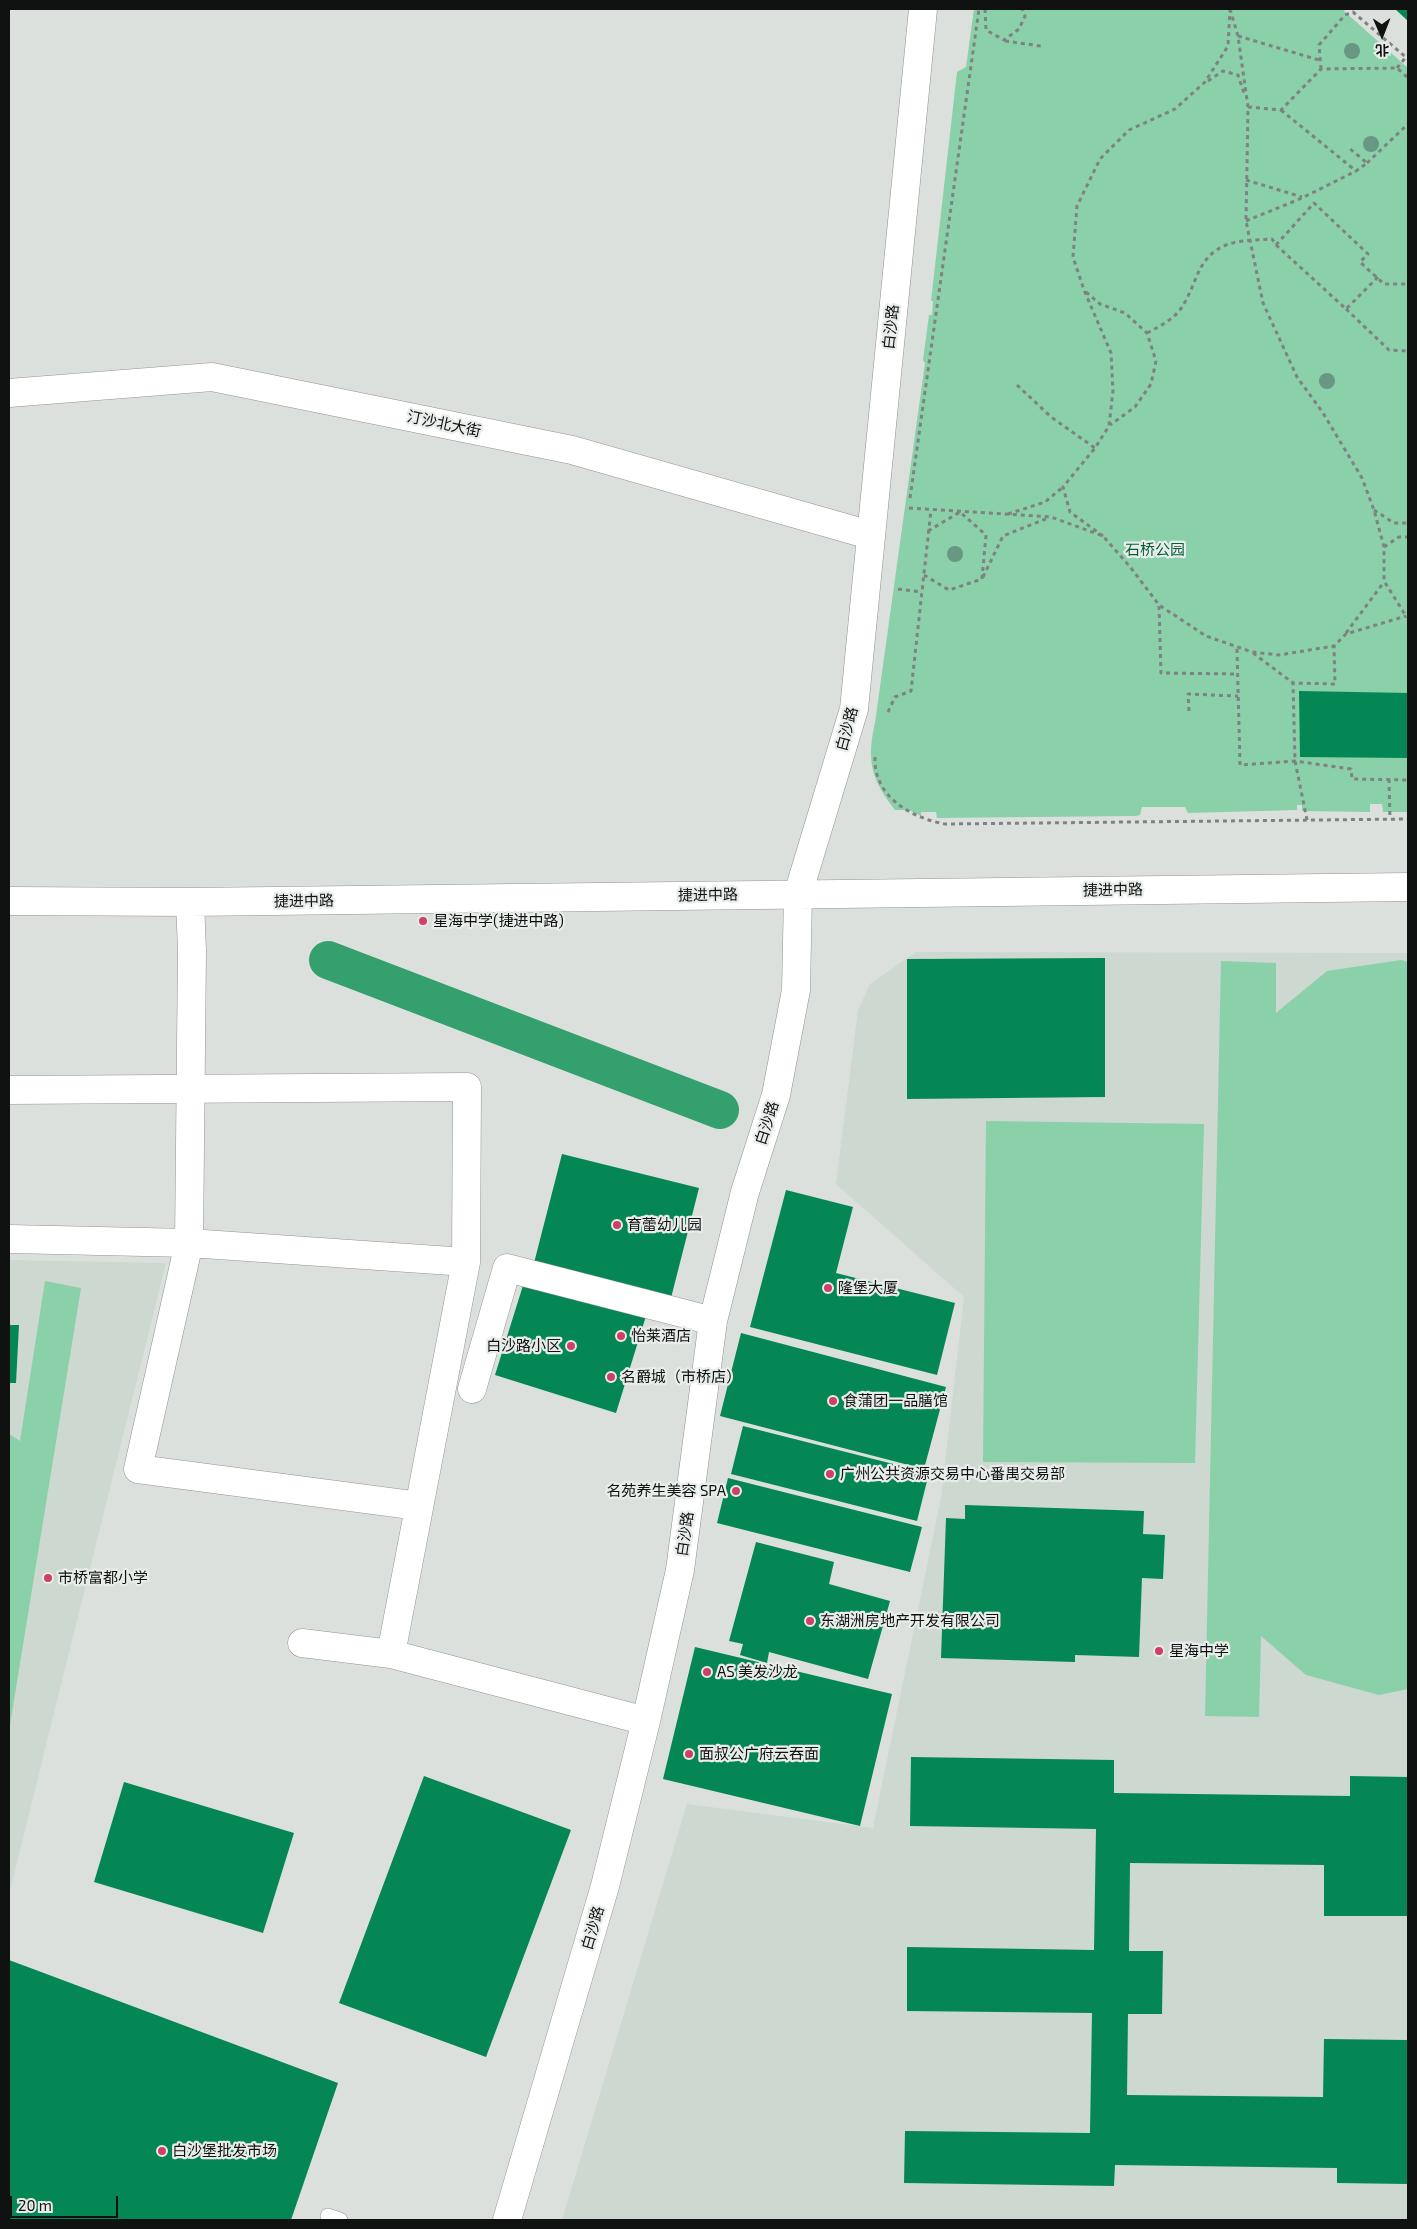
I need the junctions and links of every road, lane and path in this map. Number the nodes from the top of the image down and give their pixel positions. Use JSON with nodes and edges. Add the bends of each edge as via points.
{"nodes":[{"id":1,"x":923,"y":9,"type":"edge"},
{"id":2,"x":979,"y":9,"type":"edge"},
{"id":3,"x":985,"y":9,"type":"edge"},
{"id":4,"x":1022,"y":9,"type":"edge"},
{"id":5,"x":1230,"y":9,"type":"edge"},
{"id":6,"x":1238,"y":36,"type":"junction"},
{"id":7,"x":1004,"y":40,"type":"junction"},
{"id":8,"x":1041,"y":46,"type":"dead end"},
{"id":9,"x":1407,"y":58,"type":"edge"},
{"id":10,"x":1319,"y":60,"type":"junction"},
{"id":11,"x":1397,"y":68,"type":"junction"},
{"id":12,"x":1321,"y":69,"type":"junction"},
{"id":13,"x":1408,"y":78,"type":"edge"},
{"id":14,"x":1205,"y":82,"type":"junction"},
{"id":15,"x":1248,"y":107,"type":"junction"},
{"id":16,"x":1281,"y":110,"type":"junction"},
{"id":17,"x":1408,"y":124,"type":"edge"},
{"id":18,"x":1349,"y":148,"type":"dead end"},
{"id":19,"x":1367,"y":163,"type":"junction"},
{"id":20,"x":1356,"y":171,"type":"junction"},
{"id":21,"x":1246,"y":180,"type":"junction"},
{"id":22,"x":1302,"y":198,"type":"junction"},
{"id":23,"x":1246,"y":221,"type":"junction"},
{"id":24,"x":1250,"y":241,"type":"junction"},
{"id":25,"x":1276,"y":245,"type":"junction"},
{"id":26,"x":1378,"y":277,"type":"junction"},
{"id":27,"x":1408,"y":284,"type":"edge"},
{"id":28,"x":1084,"y":290,"type":"junction"},
{"id":29,"x":1346,"y":309,"type":"junction"},
{"id":30,"x":1147,"y":334,"type":"junction"},
{"id":31,"x":1408,"y":351,"type":"edge"},
{"id":32,"x":1017,"y":385,"type":"dead end"},
{"id":33,"x":9,"y":393,"type":"edge"},
{"id":34,"x":1109,"y":426,"type":"junction"},
{"id":35,"x":1094,"y":448,"type":"junction"},
{"id":36,"x":1063,"y":487,"type":"junction"},
{"id":37,"x":909,"y":508,"type":"junction"},
{"id":38,"x":931,"y":510,"type":"junction"},
{"id":39,"x":1374,"y":510,"type":"junction"},
{"id":40,"x":960,"y":512,"type":"junction"},
{"id":41,"x":1006,"y":514,"type":"junction"},
{"id":42,"x":908,"y":517,"type":"dead end"},
{"id":43,"x":1051,"y":517,"type":"junction"},
{"id":44,"x":1408,"y":523,"type":"edge"},
{"id":45,"x":928,"y":531,"type":"junction"},
{"id":46,"x":870,"y":535,"type":"junction"},
{"id":47,"x":1103,"y":536,"type":"junction"},
{"id":48,"x":1408,"y":537,"type":"edge"},
{"id":49,"x":1384,"y":547,"type":"junction"},
{"id":50,"x":924,"y":575,"type":"junction"},
{"id":51,"x":982,"y":579,"type":"junction"},
{"id":52,"x":899,"y":580,"type":"dead end"},
{"id":53,"x":1384,"y":581,"type":"junction"},
{"id":54,"x":897,"y":589,"type":"junction"},
{"id":55,"x":922,"y":592,"type":"junction"},
{"id":56,"x":896,"y":599,"type":"dead end"},
{"id":57,"x":1159,"y":605,"type":"junction"},
{"id":58,"x":1407,"y":616,"type":"edge"},
{"id":59,"x":1346,"y":634,"type":"junction"},
{"id":60,"x":1334,"y":646,"type":"junction"},
{"id":61,"x":1237,"y":648,"type":"junction"},
{"id":62,"x":1252,"y":652,"type":"junction"},
{"id":63,"x":1238,"y":674,"type":"junction"},
{"id":64,"x":1293,"y":683,"type":"junction"},
{"id":65,"x":1238,"y":696,"type":"junction"},
{"id":66,"x":1189,"y":711,"type":"dead end"},
{"id":67,"x":884,"y":719,"type":"dead end"},
{"id":68,"x":876,"y":754,"type":"dead end"},
{"id":69,"x":1295,"y":761,"type":"junction"},
{"id":70,"x":1390,"y":780,"type":"junction"},
{"id":71,"x":1408,"y":780,"type":"edge"},
{"id":72,"x":1390,"y":819,"type":"junction"},
{"id":73,"x":1408,"y":819,"type":"edge"},
{"id":74,"x":1307,"y":820,"type":"junction"},
{"id":75,"x":1408,"y":887,"type":"edge"},
{"id":76,"x":798,"y":894,"type":"junction"},
{"id":77,"x":9,"y":901,"type":"edge"},
{"id":78,"x":190,"y":902,"type":"junction"},
{"id":79,"x":9,"y":1090,"type":"edge"},
{"id":80,"x":191,"y":1090,"type":"junction"},
{"id":81,"x":9,"y":1239,"type":"edge"},
{"id":82,"x":189,"y":1243,"type":"junction"},
{"id":83,"x":466,"y":1262,"type":"junction"},
{"id":84,"x":713,"y":1321,"type":"junction"},
{"id":85,"x":472,"y":1389,"type":"dead end"},
{"id":86,"x":418,"y":1506,"type":"junction"},
{"id":87,"x":302,"y":1643,"type":"dead end"},
{"id":88,"x":391,"y":1654,"type":"junction"},
{"id":89,"x":646,"y":1721,"type":"junction"},
{"id":90,"x":507,"y":2220,"type":"edge"}],
"edges":[{"from":1,"to":46,"type":"street","name":"白沙路"},
{"from":2,"to":37,"type":"path"},
{"from":3,"to":7,"type":"path","via":[[986,30]]},
{"from":4,"to":7,"type":"path","via":[[1024,16],[1019,29]]},
{"from":5,"to":6,"type":"path"},
{"from":5,"to":14,"type":"path","via":[[1228,46]]},
{"from":6,"to":10,"type":"path"},
{"from":6,"to":15,"type":"path"},
{"from":7,"to":8,"type":"path"},
{"from":9,"to":10,"type":"path","via":[[1353,12],[1345,15],[1319,44]]},
{"from":9,"to":11,"type":"path"},
{"from":10,"to":12,"type":"path"},
{"from":11,"to":12,"type":"path"},
{"from":11,"to":13,"type":"path"},
{"from":12,"to":16,"type":"path"},
{"from":14,"to":15,"type":"path","via":[[1223,71],[1238,75]]},
{"from":14,"to":28,"type":"path","via":[[1175,109],[1129,130],[1100,159],[1077,206],[1073,257]]},
{"from":15,"to":16,"type":"path"},
{"from":15,"to":21,"type":"path"},
{"from":16,"to":20,"type":"path"},
{"from":17,"to":19,"type":"path"},
{"from":18,"to":19,"type":"path"},
{"from":19,"to":20,"type":"path"},
{"from":20,"to":22,"type":"path"},
{"from":21,"to":22,"type":"path"},
{"from":21,"to":23,"type":"path"},
{"from":22,"to":23,"type":"path"},
{"from":23,"to":24,"type":"path"},
{"from":24,"to":25,"type":"path","via":[[1272,239]]},
{"from":24,"to":30,"type":"path","via":[[1227,245],[1208,256],[1194,278],[1185,303],[1170,321]]},
{"from":24,"to":39,"type":"path","via":[[1263,303],[1297,378],[1323,413],[1362,478]]},
{"from":25,"to":26,"type":"path","via":[[1314,203],[1368,254],[1360,262]]},
{"from":25,"to":29,"type":"path"},
{"from":26,"to":27,"type":"path","via":[[1384,284]]},
{"from":26,"to":29,"type":"path"},
{"from":28,"to":30,"type":"path","via":[[1100,304],[1125,313]]},
{"from":28,"to":34,"type":"path","via":[[1111,353],[1114,391]]},
{"from":29,"to":31,"type":"path","via":[[1389,350]]},
{"from":30,"to":34,"type":"path","via":[[1156,361],[1152,384],[1135,406]]},
{"from":32,"to":35,"type":"path","via":[[1051,417]]},
{"from":33,"to":46,"type":"street","name":"汀沙北大街","via":[[212,377],[572,450]]},
{"from":34,"to":35,"type":"path"},
{"from":35,"to":36,"type":"path"},
{"from":36,"to":41,"type":"path","via":[[1045,502]]},
{"from":36,"to":47,"type":"path","via":[[1070,512]]},
{"from":37,"to":38,"type":"path"},
{"from":37,"to":42,"type":"path"},
{"from":38,"to":40,"type":"path"},
{"from":38,"to":45,"type":"path"},
{"from":39,"to":44,"type":"path","via":[[1394,523]]},
{"from":39,"to":49,"type":"path"},
{"from":40,"to":41,"type":"path"},
{"from":40,"to":45,"type":"path"},
{"from":40,"to":51,"type":"path","via":[[986,534]]},
{"from":41,"to":43,"type":"path"},
{"from":43,"to":47,"type":"path"},
{"from":43,"to":51,"type":"path","via":[[1003,536]]},
{"from":45,"to":50,"type":"path"},
{"from":46,"to":76,"type":"street","name":"白沙路","via":[[854,709]]},
{"from":47,"to":57,"type":"path"},
{"from":48,"to":49,"type":"path","via":[[1398,537]]},
{"from":49,"to":53,"type":"path"},
{"from":50,"to":51,"type":"path","via":[[949,590]]},
{"from":50,"to":55,"type":"path"},
{"from":52,"to":54,"type":"path"},
{"from":53,"to":58,"type":"path"},
{"from":53,"to":59,"type":"path"},
{"from":54,"to":55,"type":"path"},
{"from":54,"to":56,"type":"path"},
{"from":55,"to":67,"type":"path","via":[[911,691],[895,697]]},
{"from":57,"to":61,"type":"path","via":[[1206,636]]},
{"from":57,"to":63,"type":"path","via":[[1161,673]]},
{"from":58,"to":59,"type":"path"},
{"from":59,"to":60,"type":"path"},
{"from":60,"to":62,"type":"path","via":[[1279,655]]},
{"from":60,"to":64,"type":"path","via":[[1335,684]]},
{"from":61,"to":62,"type":"path"},
{"from":61,"to":63,"type":"path"},
{"from":62,"to":64,"type":"path"},
{"from":63,"to":65,"type":"path"},
{"from":64,"to":69,"type":"path"},
{"from":65,"to":66,"type":"path","via":[[1188,694]]},
{"from":65,"to":69,"type":"path","via":[[1240,765]]},
{"from":68,"to":74,"type":"path","via":[[875,764],[884,791],[905,811],[931,822]]},
{"from":69,"to":70,"type":"path","via":[[1351,769],[1352,779]]},
{"from":69,"to":74,"type":"path"},
{"from":70,"to":71,"type":"path"},
{"from":70,"to":72,"type":"path"},
{"from":72,"to":73,"type":"path"},
{"from":72,"to":74,"type":"path"},
{"from":75,"to":76,"type":"street","name":"捷进中路"},
{"from":76,"to":78,"type":"street","name":"捷进中路"},
{"from":76,"to":84,"type":"street","name":"白沙路","via":[[796,990],[778,1085],[745,1192]]},
{"from":77,"to":78,"type":"street","name":"捷进中路"},
{"from":78,"to":80,"type":"street"},
{"from":79,"to":80,"type":"street"},
{"from":80,"to":82,"type":"street"},
{"from":80,"to":83,"type":"street","via":[[467,1088]]},
{"from":81,"to":82,"type":"street"},
{"from":82,"to":83,"type":"street"},
{"from":82,"to":86,"type":"street","via":[[138,1469]]},
{"from":83,"to":86,"type":"street"},
{"from":84,"to":85,"type":"street","via":[[507,1268]]},
{"from":84,"to":89,"type":"street","name":"白沙路","via":[[680,1570]]},
{"from":86,"to":88,"type":"street"},
{"from":87,"to":88,"type":"street"},
{"from":88,"to":89,"type":"street"},
{"from":89,"to":90,"type":"street","name":"白沙路","via":[[606,1886]]}]}
